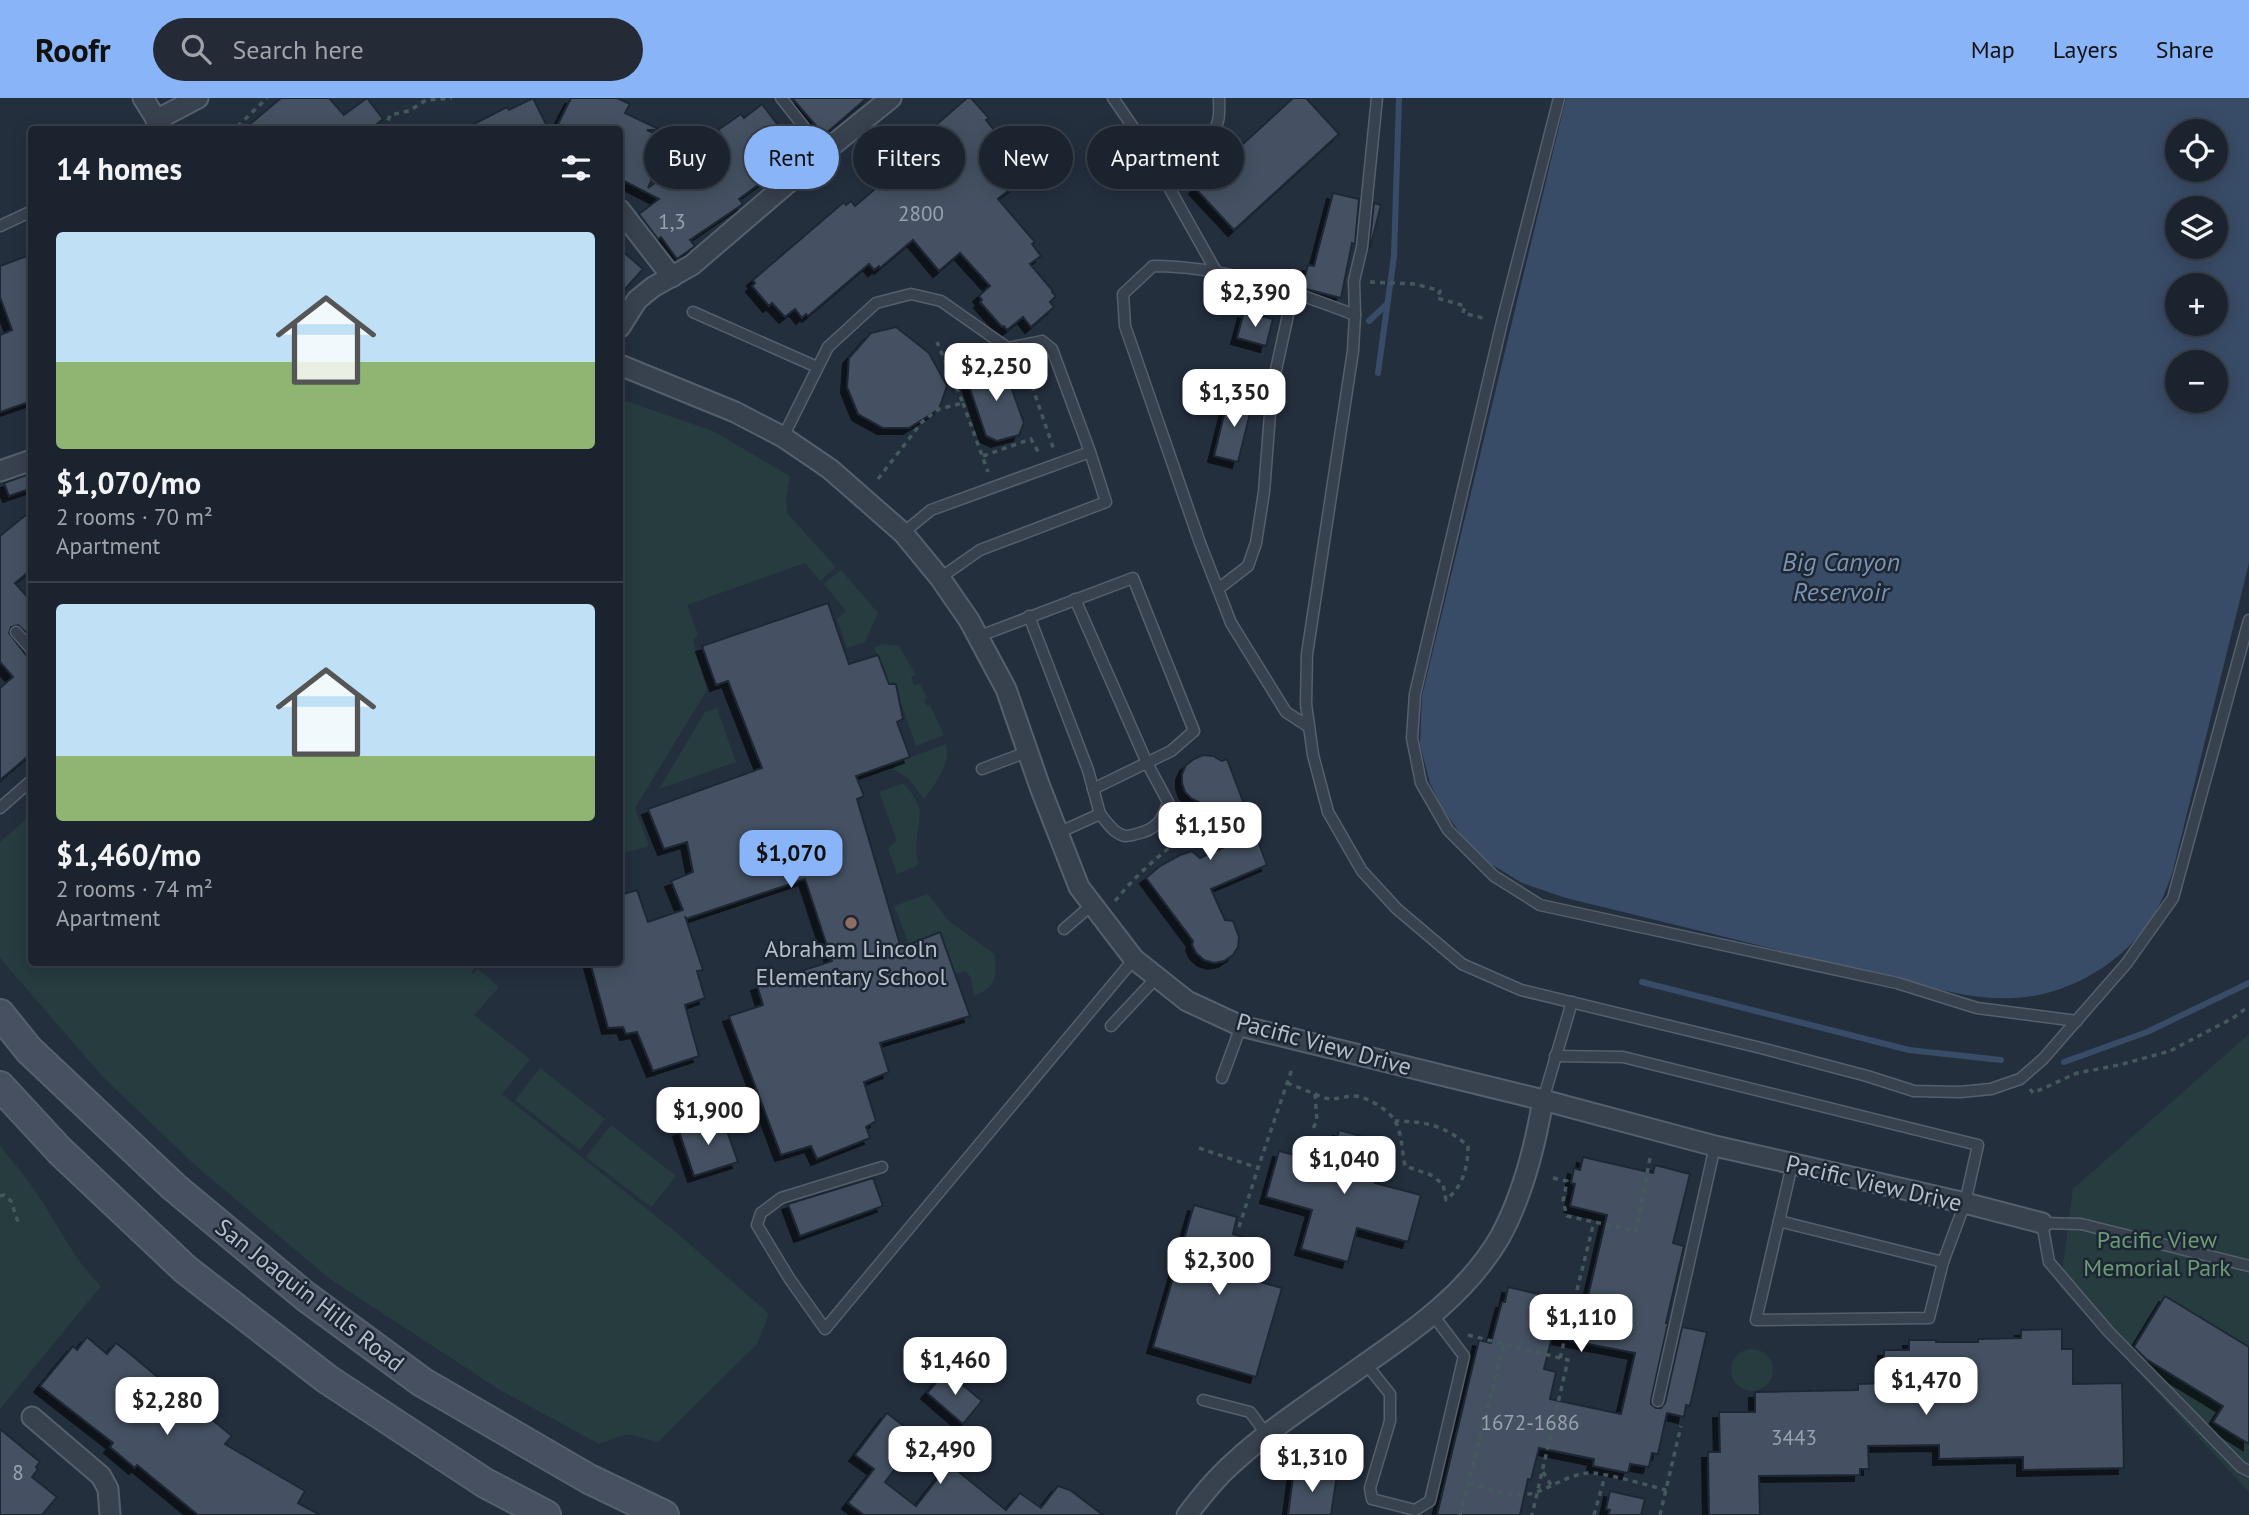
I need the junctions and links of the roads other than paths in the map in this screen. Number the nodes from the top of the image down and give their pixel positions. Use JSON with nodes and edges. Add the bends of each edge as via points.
{"nodes":[{"id":1,"x":143,"y":98,"type":"edge"},
{"id":2,"x":198,"y":98,"type":"edge"},
{"id":3,"x":781,"y":98,"type":"edge"},
{"id":4,"x":891,"y":98,"type":"edge"},
{"id":5,"x":1113,"y":98,"type":"edge"},
{"id":6,"x":1219,"y":98,"type":"edge"},
{"id":7,"x":1377,"y":98,"type":"edge"},
{"id":8,"x":1559,"y":98,"type":"edge"},
{"id":9,"x":160,"y":125,"type":"edge"},
{"id":10,"x":803,"y":126,"type":"edge"},
{"id":11,"x":1132,"y":126,"type":"edge"},
{"id":12,"x":1216,"y":126,"type":"edge"},
{"id":13,"x":839,"y":140,"type":"edge"},
{"id":14,"x":781,"y":189,"type":"edge"},
{"id":15,"x":1170,"y":189,"type":"edge"},
{"id":16,"x":28,"y":213,"type":"edge"},
{"id":17,"x":623,"y":214,"type":"edge"},
{"id":18,"x":0,"y":226,"type":"edge"},
{"id":19,"x":1217,"y":273,"type":"junction"},
{"id":20,"x":673,"y":276,"type":"junction"},
{"id":21,"x":1293,"y":292,"type":"junction"},
{"id":22,"x":693,"y":312,"type":"dead end"},
{"id":23,"x":1355,"y":315,"type":"junction"},
{"id":24,"x":623,"y":322,"type":"edge"},
{"id":25,"x":623,"y":366,"type":"edge"},
{"id":26,"x":817,"y":367,"type":"junction"},
{"id":27,"x":783,"y":437,"type":"junction"},
{"id":28,"x":1090,"y":452,"type":"junction"},
{"id":29,"x":28,"y":461,"type":"edge"},
{"id":30,"x":0,"y":471,"type":"edge"},
{"id":31,"x":903,"y":533,"type":"junction"},
{"id":32,"x":940,"y":578,"type":"junction"},
{"id":33,"x":1217,"y":589,"type":"junction"},
{"id":34,"x":1075,"y":599,"type":"junction"},
{"id":35,"x":1029,"y":616,"type":"junction"},
{"id":36,"x":2249,"y":620,"type":"edge"},
{"id":37,"x":16,"y":632,"type":"dead end"},
{"id":38,"x":977,"y":637,"type":"junction"},
{"id":39,"x":28,"y":646,"type":"edge"},
{"id":40,"x":1309,"y":727,"type":"junction"},
{"id":41,"x":1027,"y":752,"type":"junction"},
{"id":42,"x":1147,"y":763,"type":"junction"},
{"id":43,"x":982,"y":769,"type":"dead end"},
{"id":44,"x":28,"y":784,"type":"edge"},
{"id":45,"x":1093,"y":789,"type":"junction"},
{"id":46,"x":0,"y":808,"type":"edge"},
{"id":47,"x":1100,"y":814,"type":"junction"},
{"id":48,"x":1058,"y":832,"type":"junction"},
{"id":49,"x":1093,"y":905,"type":"junction"},
{"id":50,"x":1064,"y":929,"type":"dead end"},
{"id":51,"x":1134,"y":959,"type":"junction"},
{"id":52,"x":1157,"y":978,"type":"junction"},
{"id":53,"x":1572,"y":1002,"type":"junction"},
{"id":54,"x":0,"y":1013,"type":"edge"},
{"id":55,"x":2077,"y":1021,"type":"junction"},
{"id":56,"x":1111,"y":1026,"type":"dead end"},
{"id":57,"x":1241,"y":1026,"type":"junction"},
{"id":58,"x":1555,"y":1056,"type":"junction"},
{"id":59,"x":1222,"y":1078,"type":"dead end"},
{"id":60,"x":0,"y":1086,"type":"edge"},
{"id":61,"x":1543,"y":1100,"type":"junction"},
{"id":62,"x":1715,"y":1146,"type":"junction"},
{"id":63,"x":1792,"y":1165,"type":"junction"},
{"id":64,"x":882,"y":1167,"type":"dead end"},
{"id":65,"x":1965,"y":1203,"type":"junction"},
{"id":66,"x":1779,"y":1221,"type":"junction"},
{"id":67,"x":2042,"y":1223,"type":"junction"},
{"id":68,"x":1943,"y":1262,"type":"junction"},
{"id":69,"x":2249,"y":1266,"type":"edge"},
{"id":70,"x":1433,"y":1315,"type":"junction"},
{"id":71,"x":1366,"y":1364,"type":"junction"},
{"id":72,"x":1203,"y":1400,"type":"dead end"},
{"id":73,"x":1658,"y":1401,"type":"dead end"},
{"id":74,"x":32,"y":1418,"type":"dead end"},
{"id":75,"x":1267,"y":1435,"type":"junction"},
{"id":76,"x":2249,"y":1471,"type":"edge"},
{"id":77,"x":110,"y":1515,"type":"edge"},
{"id":78,"x":546,"y":1515,"type":"edge"},
{"id":79,"x":664,"y":1515,"type":"edge"},
{"id":80,"x":1186,"y":1515,"type":"edge"}],
"edges":[{"from":1,"to":9,"type":"street"},
{"from":2,"to":9,"type":"street"},
{"from":3,"to":10,"type":"lane"},
{"from":4,"to":13,"type":"street"},
{"from":5,"to":11,"type":"lane"},
{"from":6,"to":12,"type":"lane"},
{"from":7,"to":23,"type":"lane","via":[[1362,247],[1354,281]]},
{"from":8,"to":55,"type":"lane","via":[[1415,694],[1412,737],[1422,783],[1448,830],[1494,876],[1541,905],[1897,983],[1978,1009]]},
{"from":14,"to":20,"type":"street"},
{"from":15,"to":19,"type":"lane"},
{"from":16,"to":18,"type":"lane"},
{"from":17,"to":20,"type":"street"},
{"from":19,"to":21,"type":"lane"},
{"from":19,"to":33,"type":"lane","via":[[1153,266],[1123,294],[1125,326]]},
{"from":20,"to":24,"type":"street","via":[[637,300]]},
{"from":21,"to":23,"type":"lane"},
{"from":21,"to":33,"type":"lane","via":[[1272,388],[1256,543],[1248,566]]},
{"from":22,"to":26,"type":"lane"},
{"from":23,"to":40,"type":"lane","via":[[1307,654]]},
{"from":25,"to":27,"type":"street","name":"Pacific View Drive"},
{"from":26,"to":27,"type":"lane"},
{"from":26,"to":28,"type":"lane","via":[[828,347],[876,303],[911,294],[941,301],[1008,348],[1042,341],[1052,349]]},
{"from":27,"to":31,"type":"street","name":"Pacific View Drive","via":[[830,469]]},
{"from":28,"to":31,"type":"lane","via":[[932,510]]},
{"from":28,"to":32,"type":"lane","via":[[1106,502],[980,550]]},
{"from":29,"to":30,"type":"street"},
{"from":31,"to":32,"type":"street","name":"Pacific View Drive"},
{"from":32,"to":38,"type":"street","name":"Pacific View Drive"},
{"from":33,"to":40,"type":"lane","via":[[1231,623],[1286,712]]},
{"from":34,"to":35,"type":"lane"},
{"from":34,"to":42,"type":"lane"},
{"from":34,"to":42,"type":"lane","via":[[1133,578],[1194,731],[1171,751]]},
{"from":35,"to":38,"type":"lane"},
{"from":35,"to":45,"type":"lane"},
{"from":36,"to":55,"type":"lane","via":[[2173,898],[2126,964]]},
{"from":37,"to":39,"type":"lane"},
{"from":38,"to":41,"type":"street","name":"Pacific View Drive","via":[[1006,689]]},
{"from":40,"to":53,"type":"lane","via":[[1328,811],[1362,871],[1397,909],[1462,964],[1521,990]]},
{"from":41,"to":43,"type":"lane"},
{"from":41,"to":48,"type":"street","name":"Pacific View Drive"},
{"from":42,"to":45,"type":"lane"},
{"from":42,"to":47,"type":"lane","via":[[1168,802],[1157,826],[1126,836],[1114,831]]},
{"from":44,"to":46,"type":"lane"},
{"from":45,"to":47,"type":"lane"},
{"from":47,"to":48,"type":"lane"},
{"from":48,"to":49,"type":"street","name":"Pacific View Drive","via":[[1079,887]]},
{"from":49,"to":50,"type":"lane"},
{"from":49,"to":51,"type":"street","name":"Pacific View Drive"},
{"from":51,"to":52,"type":"street","name":"Pacific View Drive"},
{"from":51,"to":64,"type":"lane","via":[[825,1329],[757,1225],[761,1213],[780,1198]]},
{"from":52,"to":56,"type":"lane"},
{"from":52,"to":57,"type":"street","name":"Pacific View Drive","via":[[1187,1001]]},
{"from":53,"to":55,"type":"lane","via":[[1914,1091],[1960,1093],[2020,1079]]},
{"from":53,"to":58,"type":"lane"},
{"from":54,"to":79,"type":"main road","name":"San Joaquin Hills Road","via":[[29,1050],[174,1187],[306,1296],[422,1382],[589,1479]]},
{"from":57,"to":59,"type":"lane"},
{"from":57,"to":61,"type":"street","name":"Pacific View Drive"},
{"from":58,"to":61,"type":"lane"},
{"from":58,"to":65,"type":"lane","via":[[1623,1057],[1978,1145]]},
{"from":60,"to":78,"type":"main road","via":[[60,1151],[184,1269],[327,1379],[485,1483]]},
{"from":61,"to":62,"type":"street","name":"Pacific View Drive"},
{"from":61,"to":70,"type":"street","via":[[1516,1204],[1499,1238],[1472,1276]]},
{"from":62,"to":63,"type":"street","name":"Pacific View Drive"},
{"from":62,"to":73,"type":"lane"},
{"from":63,"to":65,"type":"street","name":"Pacific View Drive"},
{"from":63,"to":66,"type":"lane"},
{"from":65,"to":67,"type":"street","name":"Pacific View Drive"},
{"from":65,"to":68,"type":"lane"},
{"from":66,"to":68,"type":"lane"},
{"from":66,"to":68,"type":"lane","via":[[1756,1320],[1929,1318]]},
{"from":67,"to":69,"type":"lane","via":[[2081,1224]]},
{"from":67,"to":76,"type":"lane","via":[[2049,1262],[2108,1331]]},
{"from":70,"to":71,"type":"street"},
{"from":70,"to":71,"type":"lane","via":[[1464,1356],[1430,1502],[1415,1510],[1372,1499],[1370,1488],[1390,1421],[1390,1394]]},
{"from":71,"to":75,"type":"street"},
{"from":72,"to":75,"type":"lane","via":[[1250,1412]]},
{"from":74,"to":77,"type":"street","via":[[101,1476],[108,1489]]},
{"from":75,"to":80,"type":"street","via":[[1217,1478]]}]}
